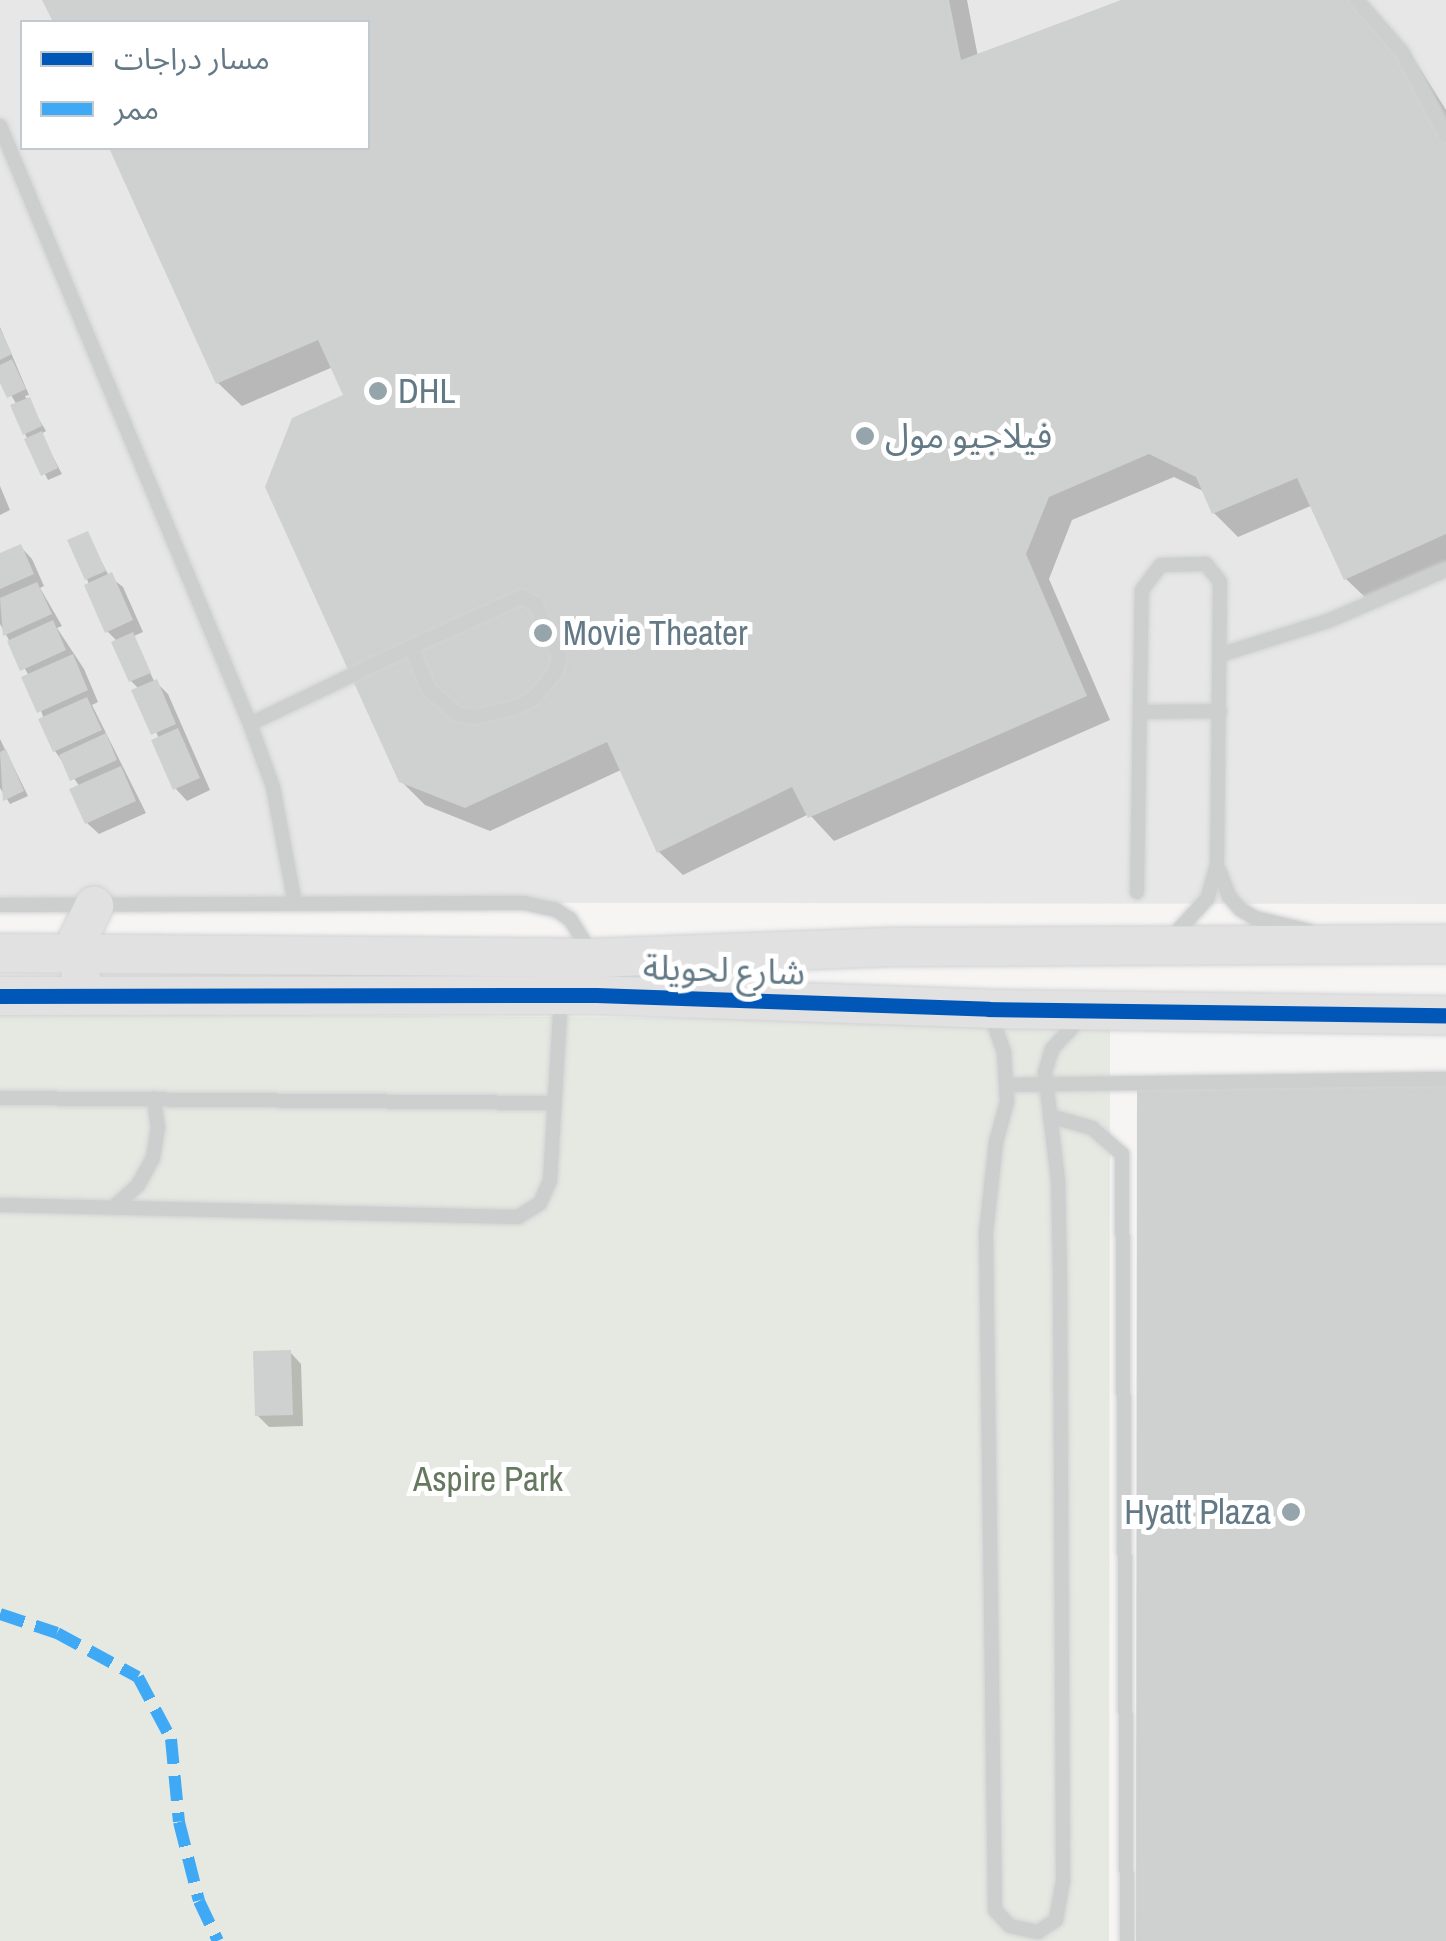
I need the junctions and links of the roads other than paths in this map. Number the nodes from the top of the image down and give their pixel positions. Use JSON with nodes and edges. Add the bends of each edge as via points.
{"nodes":[{"id":1,"x":1358,"y":0,"type":"edge"},
{"id":2,"x":0,"y":126,"type":"edge"},
{"id":3,"x":1446,"y":135,"type":"edge"},
{"id":4,"x":1446,"y":570,"type":"edge"},
{"id":5,"x":411,"y":647,"type":"junction"},
{"id":6,"x":1220,"y":656,"type":"junction"},
{"id":7,"x":1142,"y":712,"type":"junction"},
{"id":8,"x":1220,"y":712,"type":"junction"},
{"id":9,"x":250,"y":724,"type":"junction"},
{"id":10,"x":1218,"y":865,"type":"junction"},
{"id":11,"x":1137,"y":892,"type":"dead end"},
{"id":12,"x":295,"y":904,"type":"junction"},
{"id":13,"x":0,"y":905,"type":"edge"},
{"id":14,"x":94,"y":906,"type":"junction"},
{"id":15,"x":1446,"y":944,"type":"edge"},
{"id":16,"x":1339,"y":945,"type":"junction"},
{"id":17,"x":892,"y":947,"type":"junction"},
{"id":18,"x":1154,"y":947,"type":"junction"},
{"id":19,"x":0,"y":953,"type":"edge"},
{"id":20,"x":76,"y":954,"type":"junction"},
{"id":21,"x":593,"y":958,"type":"junction"},
{"id":22,"x":561,"y":995,"type":"junction"},
{"id":23,"x":0,"y":996,"type":"edge"},
{"id":24,"x":85,"y":996,"type":"junction"},
{"id":25,"x":890,"y":1006,"type":"junction"},
{"id":26,"x":989,"y":1010,"type":"junction"},
{"id":27,"x":1088,"y":1010,"type":"junction"},
{"id":28,"x":1446,"y":1015,"type":"edge"},
{"id":29,"x":1446,"y":1079,"type":"edge"},
{"id":30,"x":1006,"y":1085,"type":"junction"},
{"id":31,"x":1046,"y":1085,"type":"junction"},
{"id":32,"x":0,"y":1098,"type":"edge"},
{"id":33,"x":154,"y":1098,"type":"junction"},
{"id":34,"x":554,"y":1103,"type":"junction"},
{"id":35,"x":1050,"y":1116,"type":"junction"},
{"id":36,"x":0,"y":1205,"type":"edge"},
{"id":37,"x":116,"y":1205,"type":"junction"},
{"id":38,"x":1127,"y":1941,"type":"edge"}],
"edges":[{"from":1,"to":3,"type":"lane","via":[[1402,52]]},
{"from":2,"to":9,"type":"lane"},
{"from":4,"to":6,"type":"lane","via":[[1328,621]]},
{"from":5,"to":5,"type":"lane","via":[[522,598],[536,604],[559,656],[556,671],[534,698],[475,717],[457,714],[429,690]]},
{"from":5,"to":9,"type":"lane"},
{"from":6,"to":7,"type":"lane","via":[[1215,572],[1194,562],[1161,565],[1142,590]]},
{"from":6,"to":8,"type":"lane"},
{"from":7,"to":8,"type":"lane"},
{"from":7,"to":11,"type":"lane"},
{"from":8,"to":10,"type":"lane"},
{"from":9,"to":12,"type":"lane","via":[[273,787]]},
{"from":10,"to":16,"type":"lane","via":[[1240,909]]},
{"from":10,"to":18,"type":"lane","via":[[1197,915]]},
{"from":12,"to":14,"type":"lane"},
{"from":12,"to":21,"type":"lane","via":[[540,905],[570,919]]},
{"from":13,"to":14,"type":"lane"},
{"from":14,"to":20,"type":"street"},
{"from":15,"to":16,"type":"street","name":"شارع لحويلة"},
{"from":16,"to":18,"type":"street","name":"شارع لحويلة"},
{"from":17,"to":18,"type":"street","name":"شارع لحويلة"},
{"from":17,"to":21,"type":"street","name":"شارع لحويلة"},
{"from":17,"to":25,"type":"street"},
{"from":19,"to":20,"type":"street","name":"شارع لحويلة"},
{"from":20,"to":21,"type":"street","name":"شارع لحويلة"},
{"from":20,"to":24,"type":"street"},
{"from":22,"to":24,"type":"street","name":"شارع لحويلة"},
{"from":22,"to":25,"type":"street","name":"شارع لحويلة"},
{"from":22,"to":34,"type":"lane"},
{"from":23,"to":24,"type":"street","name":"شارع لحويلة"},
{"from":25,"to":26,"type":"street","name":"شارع لحويلة"},
{"from":26,"to":27,"type":"street","name":"شارع لحويلة"},
{"from":26,"to":30,"type":"lane","via":[[1004,1052]]},
{"from":27,"to":28,"type":"street","name":"شارع لحويلة"},
{"from":27,"to":31,"type":"lane","via":[[1052,1049]]},
{"from":29,"to":31,"type":"lane"},
{"from":30,"to":31,"type":"lane"},
{"from":30,"to":35,"type":"lane","via":[[986,1232],[995,1910],[1010,1926],[1038,1932],[1056,1920],[1064,1882],[1060,1274]]},
{"from":31,"to":35,"type":"lane"},
{"from":32,"to":33,"type":"lane"},
{"from":33,"to":34,"type":"lane"},
{"from":33,"to":37,"type":"lane","via":[[153,1158]]},
{"from":34,"to":37,"type":"lane","via":[[546,1193],[518,1217]]},
{"from":35,"to":38,"type":"lane","via":[[1092,1128],[1122,1154]]},
{"from":36,"to":37,"type":"lane"}]}
